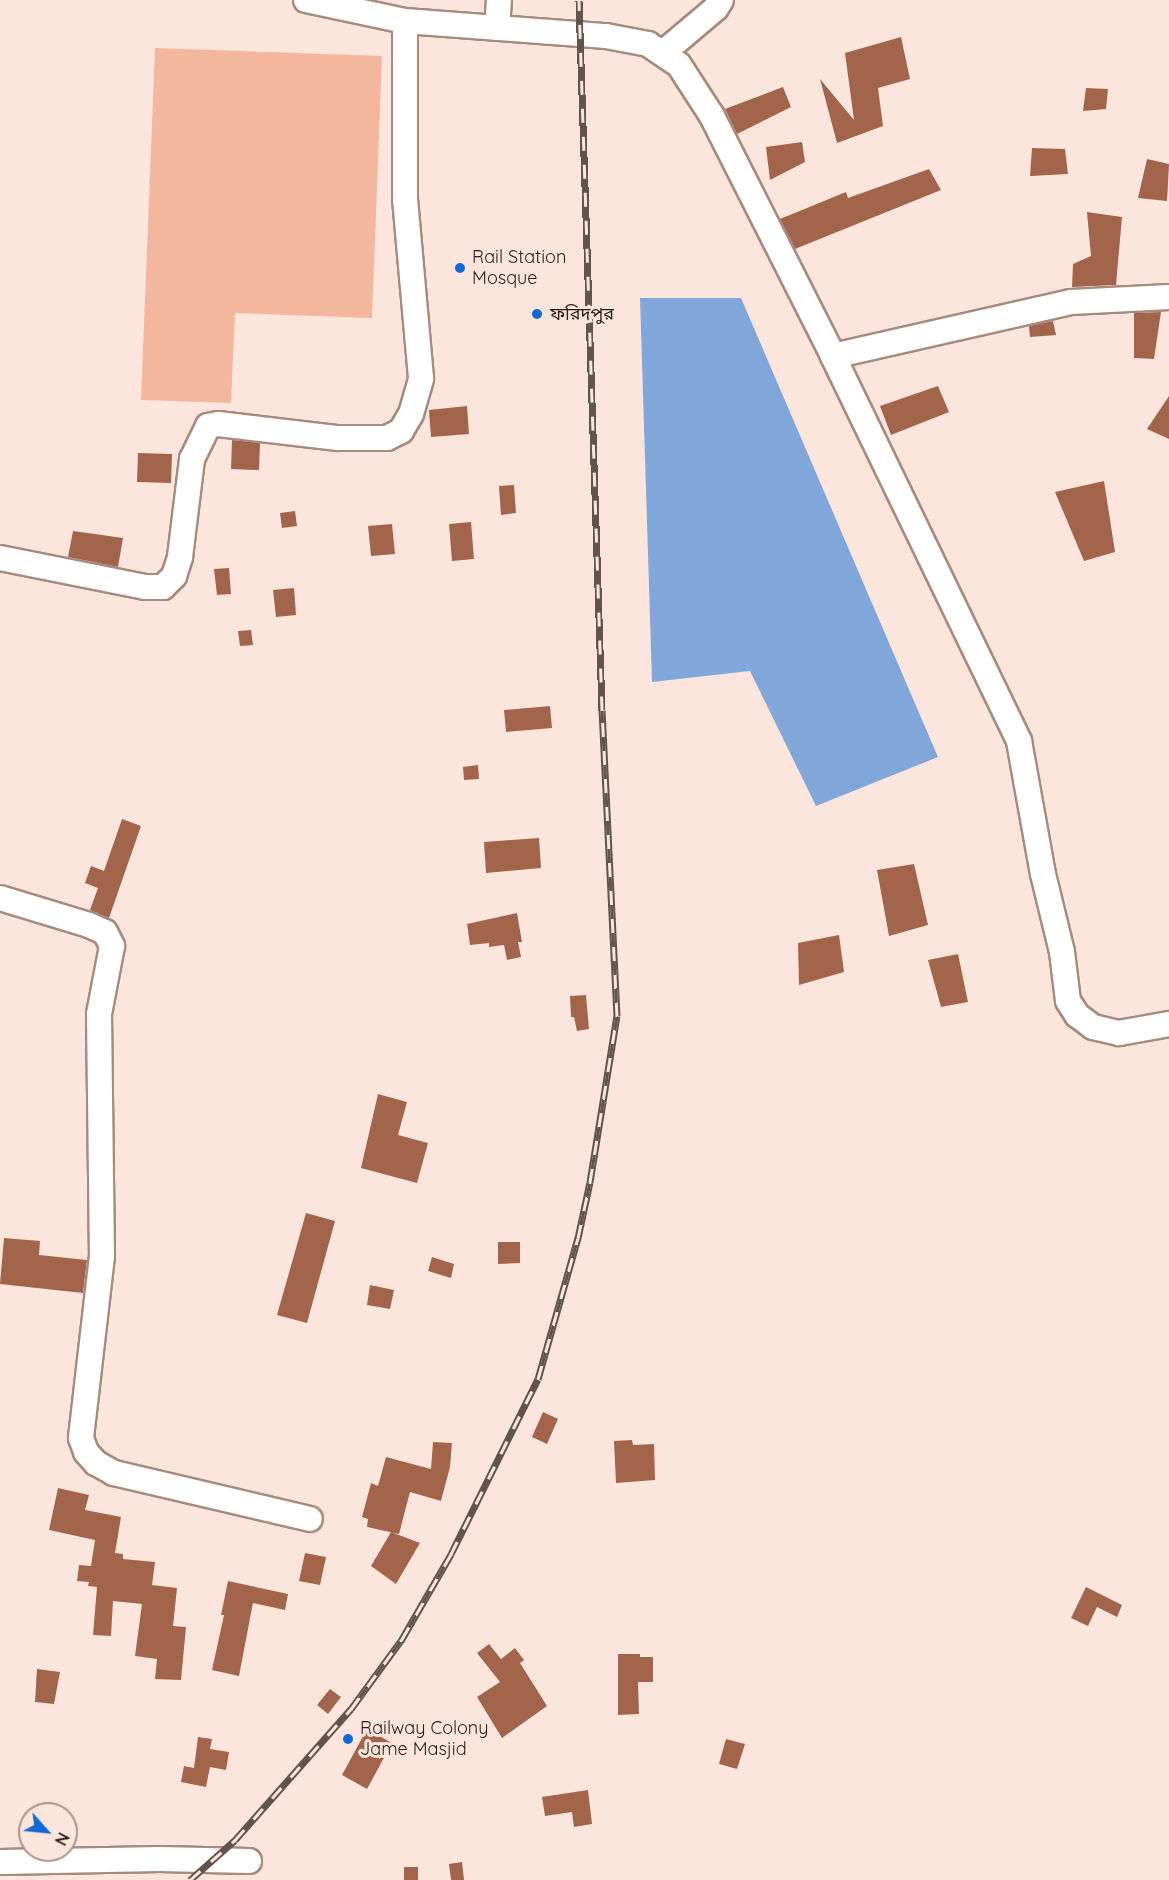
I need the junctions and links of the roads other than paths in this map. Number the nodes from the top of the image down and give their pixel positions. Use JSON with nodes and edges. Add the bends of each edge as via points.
{"nodes":[{"id":1,"x":306,"y":0,"type":"edge"},
{"id":2,"x":499,"y":0,"type":"edge"},
{"id":3,"x":721,"y":0,"type":"edge"},
{"id":4,"x":405,"y":21,"type":"junction"},
{"id":5,"x":497,"y":28,"type":"junction"},
{"id":6,"x":664,"y":52,"type":"junction"},
{"id":7,"x":1169,"y":297,"type":"edge"},
{"id":8,"x":833,"y":356,"type":"junction"},
{"id":9,"x":0,"y":558,"type":"edge"},
{"id":10,"x":0,"y":898,"type":"edge"},
{"id":11,"x":1169,"y":1024,"type":"edge"},
{"id":12,"x":310,"y":1519,"type":"dead end"},
{"id":13,"x":249,"y":1861,"type":"dead end"},
{"id":14,"x":0,"y":1862,"type":"edge"}],
"edges":[{"from":1,"to":4,"type":"street"},
{"from":2,"to":5,"type":"street"},
{"from":3,"to":6,"type":"street"},
{"from":4,"to":5,"type":"street"},
{"from":4,"to":9,"type":"street","via":[[405,199],[421,378],[411,414],[401,431],[387,438],[338,438],[208,426],[192,459],[180,557],[174,576],[163,587],[145,587]]},
{"from":5,"to":6,"type":"street","via":[[606,36],[648,44]]},
{"from":6,"to":8,"type":"street","via":[[679,65],[712,116]]},
{"from":7,"to":8,"type":"street","via":[[1071,302]]},
{"from":8,"to":11,"type":"street","via":[[1019,741],[1043,874],[1062,952],[1068,1002],[1093,1028],[1119,1033]]},
{"from":10,"to":12,"type":"street","via":[[89,925],[105,932],[112,946],[99,1014],[102,1256],[81,1438],[86,1452],[114,1473]]},
{"from":13,"to":14,"type":"street"}]}
